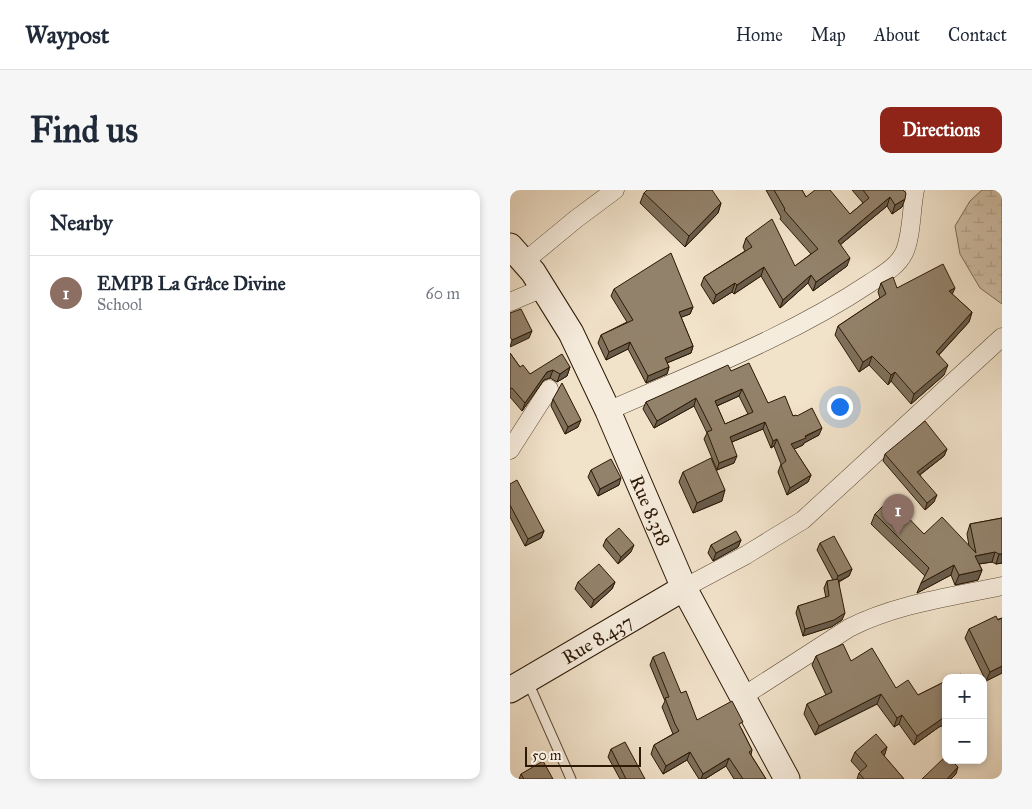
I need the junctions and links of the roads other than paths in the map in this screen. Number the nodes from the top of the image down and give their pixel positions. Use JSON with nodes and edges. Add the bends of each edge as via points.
{"nodes":[{"id":1,"x":615,"y":190,"type":"edge"},
{"id":2,"x":915,"y":190,"type":"edge"},
{"id":3,"x":517,"y":254,"type":"edge"},
{"id":4,"x":543,"y":288,"type":"junction"},
{"id":5,"x":510,"y":302,"type":"edge"},
{"id":6,"x":1002,"y":337,"type":"edge"},
{"id":7,"x":549,"y":389,"type":"dead end"},
{"id":8,"x":608,"y":411,"type":"junction"},
{"id":9,"x":510,"y":450,"type":"edge"},
{"id":10,"x":1002,"y":586,"type":"edge"},
{"id":11,"x":684,"y":588,"type":"junction"},
{"id":12,"x":518,"y":685,"type":"edge"},
{"id":13,"x":742,"y":697,"type":"junction"},
{"id":14,"x":571,"y":779,"type":"edge"},
{"id":15,"x":787,"y":779,"type":"edge"}],
"edges":[{"from":1,"to":3,"type":"street","via":[[576,219]]},
{"from":2,"to":8,"type":"street","via":[[904,254],[892,268],[849,297],[775,336]]},
{"from":3,"to":4,"type":"main road","name":"Rue 8.318"},
{"from":4,"to":5,"type":"street"},
{"from":4,"to":8,"type":"main road","name":"Rue 8.318","via":[[571,333]]},
{"from":6,"to":11,"type":"street","via":[[803,520]]},
{"from":7,"to":9,"type":"street"},
{"from":8,"to":11,"type":"main road","name":"Rue 8.318"},
{"from":10,"to":13,"type":"street","via":[[916,604],[866,619]]},
{"from":11,"to":12,"type":"main road","name":"Rue 8.437"},
{"from":11,"to":13,"type":"main road","name":"Rue 8.318"},
{"from":12,"to":14,"type":"lane"},
{"from":13,"to":15,"type":"main road","name":"Rue 8.318"}]}
